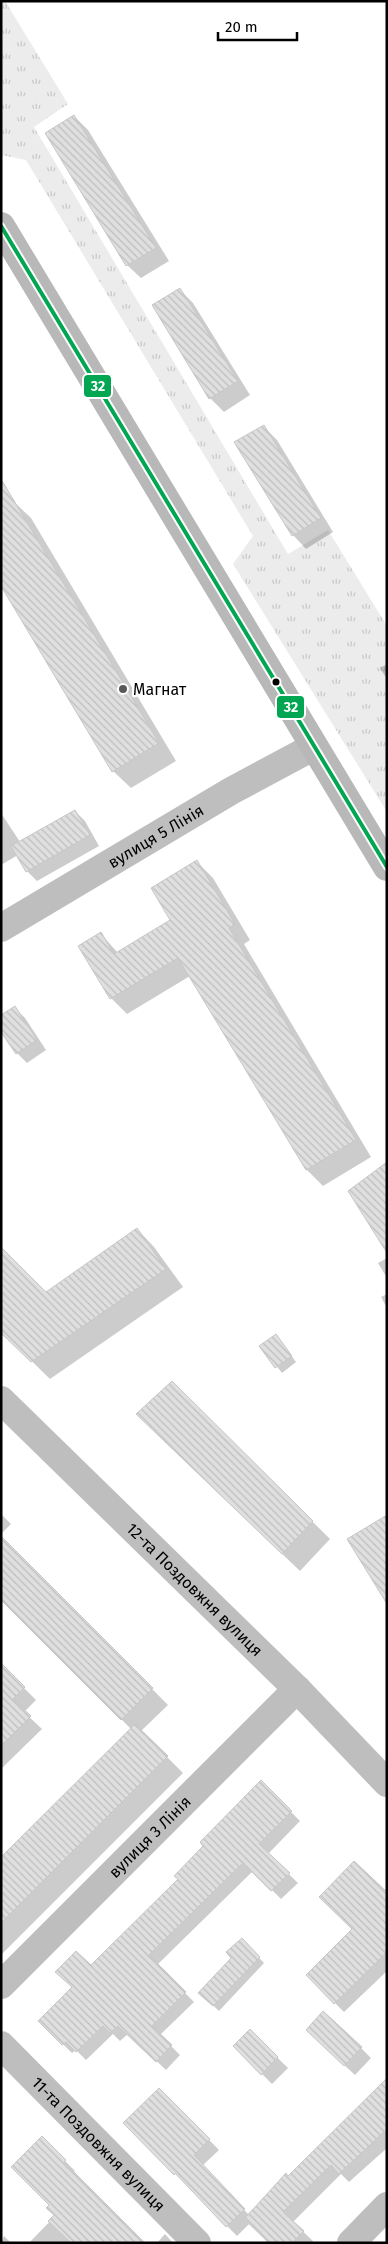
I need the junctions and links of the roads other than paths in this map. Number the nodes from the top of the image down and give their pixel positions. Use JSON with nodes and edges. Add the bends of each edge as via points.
{"nodes":[{"id":1,"x":1,"y":226,"type":"edge"},
{"id":2,"x":313,"y":747,"type":"junction"},
{"id":3,"x":387,"y":867,"type":"edge"},
{"id":4,"x":1,"y":928,"type":"edge"},
{"id":5,"x":1,"y":1400,"type":"edge"},
{"id":6,"x":297,"y":1689,"type":"junction"},
{"id":7,"x":387,"y":1782,"type":"edge"},
{"id":8,"x":1,"y":1985,"type":"edge"},
{"id":9,"x":1,"y":2045,"type":"edge"},
{"id":10,"x":387,"y":2206,"type":"edge"},
{"id":11,"x":197,"y":2243,"type":"edge"},
{"id":12,"x":351,"y":2243,"type":"edge"}],
"edges":[{"from":1,"to":2,"type":"main road"},
{"from":2,"to":3,"type":"main road"},
{"from":2,"to":4,"type":"street","name":"вулиця 5 Лінія","via":[[232,791]]},
{"from":5,"to":6,"type":"street","name":"12-та Поздовжня вулиця"},
{"from":6,"to":7,"type":"street","name":"12-та Поздовжня вулиця"},
{"from":6,"to":8,"type":"street","name":"вулиця 3 Лінія"},
{"from":9,"to":11,"type":"street","name":"11-та Поздовжня вулиця"},
{"from":10,"to":12,"type":"street"}]}
